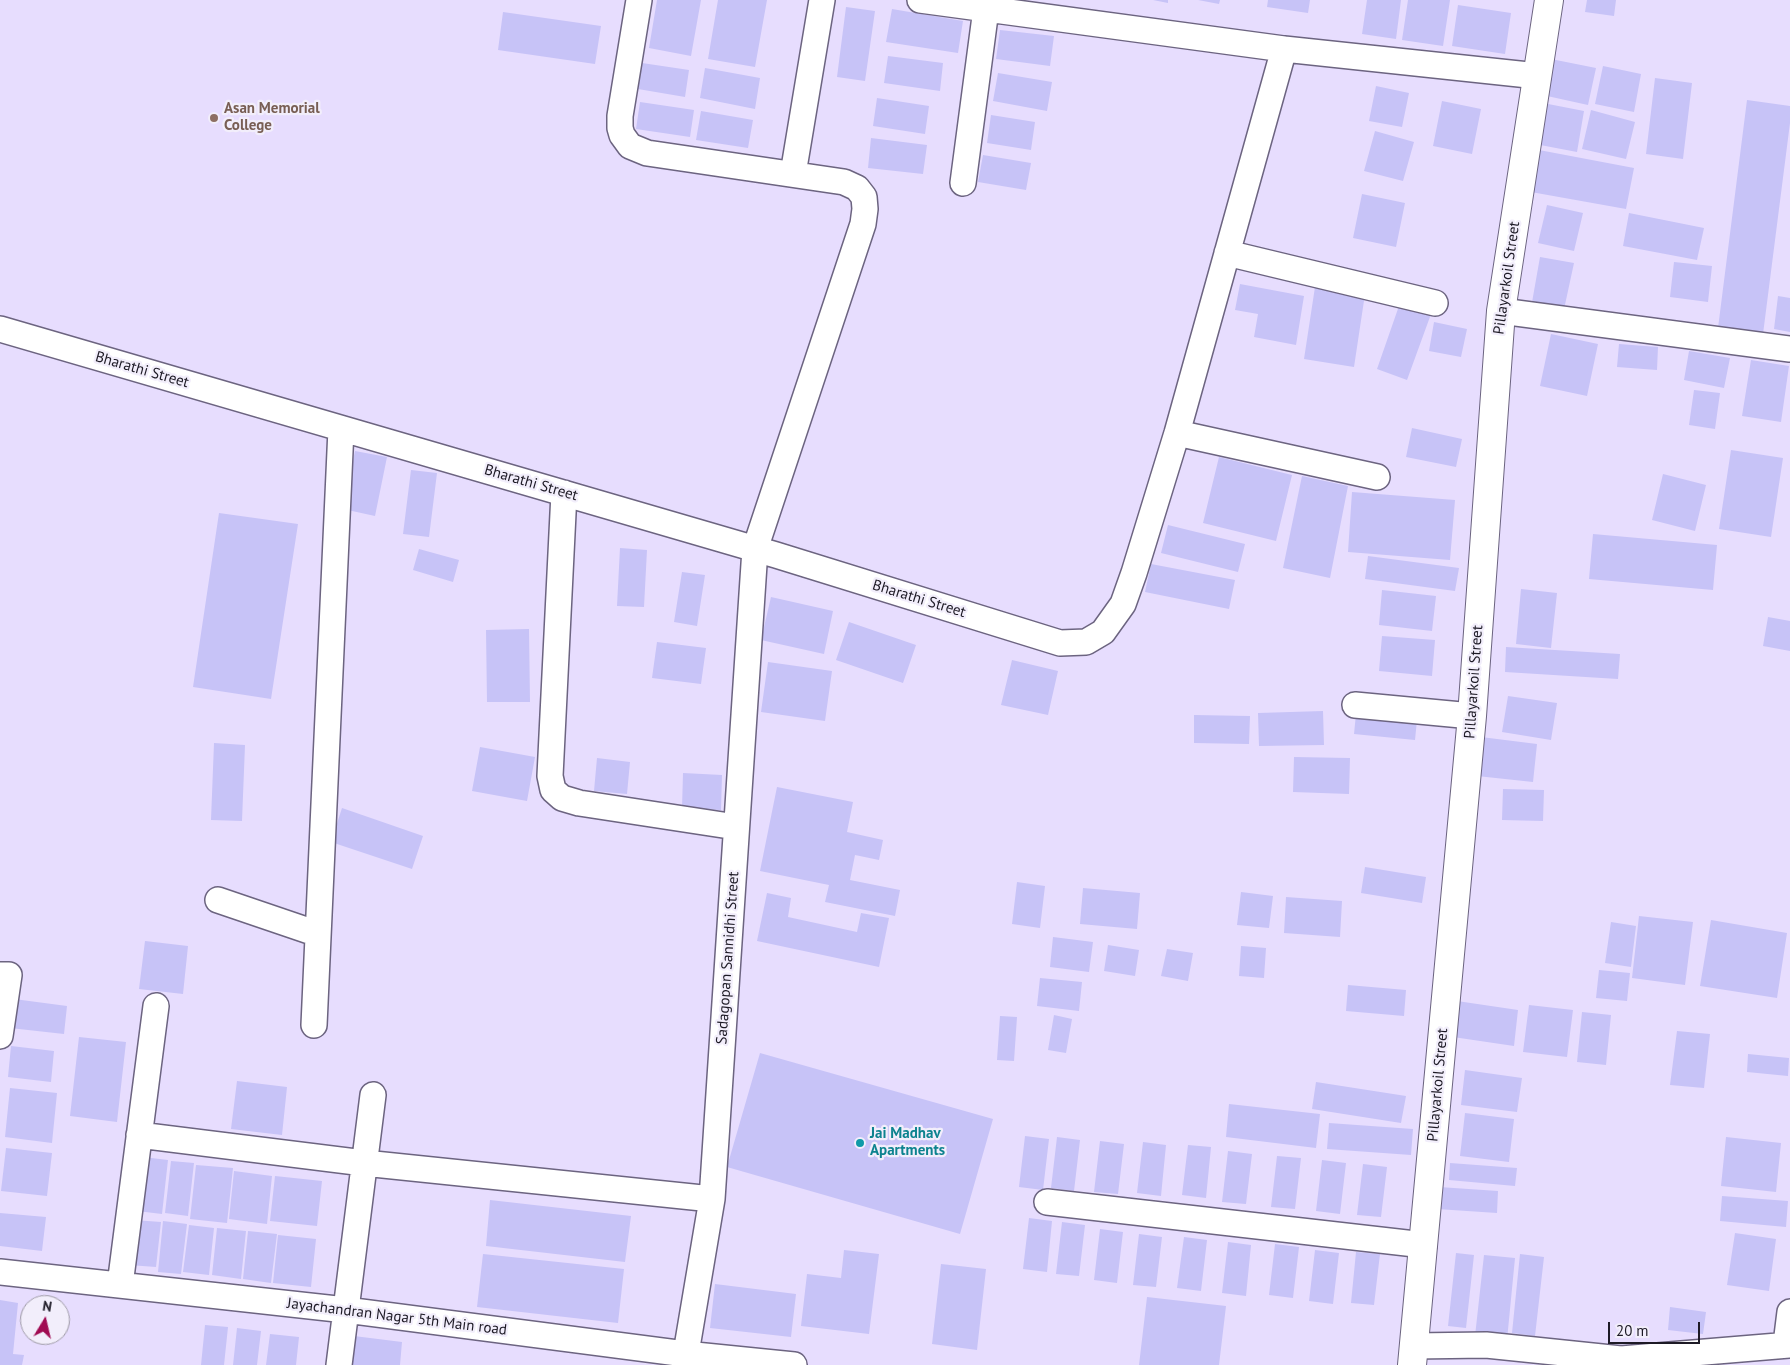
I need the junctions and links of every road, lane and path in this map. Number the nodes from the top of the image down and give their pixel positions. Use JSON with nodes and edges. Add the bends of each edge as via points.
{"nodes":[{"id":1,"x":639,"y":0,"type":"edge"},
{"id":2,"x":822,"y":0,"type":"edge"},
{"id":3,"x":920,"y":0,"type":"edge"},
{"id":4,"x":1549,"y":0,"type":"edge"},
{"id":5,"x":986,"y":9,"type":"junction"},
{"id":6,"x":1284,"y":49,"type":"junction"},
{"id":7,"x":1538,"y":76,"type":"junction"},
{"id":8,"x":793,"y":174,"type":"junction"},
{"id":9,"x":963,"y":183,"type":"dead end"},
{"id":10,"x":1227,"y":253,"type":"junction"},
{"id":11,"x":1435,"y":303,"type":"dead end"},
{"id":12,"x":1501,"y":311,"type":"junction"},
{"id":13,"x":0,"y":329,"type":"edge"},
{"id":14,"x":1790,"y":349,"type":"edge"},
{"id":15,"x":341,"y":428,"type":"junction"},
{"id":16,"x":1177,"y":433,"type":"junction"},
{"id":17,"x":1377,"y":477,"type":"dead end"},
{"id":18,"x":564,"y":493,"type":"junction"},
{"id":19,"x":755,"y":549,"type":"junction"},
{"id":20,"x":1355,"y":705,"type":"dead end"},
{"id":21,"x":1472,"y":716,"type":"junction"},
{"id":22,"x":736,"y":827,"type":"junction"},
{"id":23,"x":218,"y":900,"type":"dead end"},
{"id":24,"x":318,"y":934,"type":"junction"},
{"id":25,"x":0,"y":975,"type":"edge"},
{"id":26,"x":156,"y":1006,"type":"dead end"},
{"id":27,"x":314,"y":1025,"type":"dead end"},
{"id":28,"x":0,"y":1036,"type":"edge"},
{"id":29,"x":373,"y":1095,"type":"dead end"},
{"id":30,"x":139,"y":1134,"type":"junction"},
{"id":31,"x":364,"y":1163,"type":"junction"},
{"id":32,"x":712,"y":1199,"type":"junction"},
{"id":33,"x":1047,"y":1202,"type":"dead end"},
{"id":34,"x":1424,"y":1245,"type":"junction"},
{"id":35,"x":0,"y":1272,"type":"edge"},
{"id":36,"x":120,"y":1285,"type":"junction"},
{"id":37,"x":346,"y":1310,"type":"junction"},
{"id":38,"x":1790,"y":1312,"type":"edge"},
{"id":39,"x":1788,"y":1345,"type":"edge"},
{"id":40,"x":1413,"y":1355,"type":"edge"},
{"id":41,"x":685,"y":1359,"type":"edge"},
{"id":42,"x":339,"y":1365,"type":"edge"},
{"id":43,"x":794,"y":1365,"type":"edge"}],
"edges":[{"from":1,"to":8,"type":"street","via":[[620,116],[622,135],[630,146],[646,153]]},
{"from":2,"to":8,"type":"street"},
{"from":3,"to":5,"type":"street"},
{"from":4,"to":7,"type":"street","name":"Pillayarkoil Street"},
{"from":5,"to":6,"type":"street"},
{"from":5,"to":9,"type":"street"},
{"from":6,"to":7,"type":"street"},
{"from":6,"to":10,"type":"street","name":"Bharathi Street"},
{"from":7,"to":12,"type":"street","name":"Pillayarkoil Street"},
{"from":8,"to":19,"type":"street","name":"Sadagopan Sannidhi Street","via":[[844,182],[857,188],[864,197],[866,208]]},
{"from":10,"to":11,"type":"street"},
{"from":10,"to":16,"type":"street","name":"Bharathi Street"},
{"from":12,"to":14,"type":"street"},
{"from":12,"to":21,"type":"street","name":"Pillayarkoil Street"},
{"from":13,"to":15,"type":"street","name":"Bharathi Street"},
{"from":15,"to":18,"type":"street","name":"Bharathi Street"},
{"from":15,"to":24,"type":"street"},
{"from":16,"to":17,"type":"street"},
{"from":16,"to":19,"type":"street","name":"Bharathi Street","via":[[1123,604],[1103,632],[1086,642],[1060,643]]},
{"from":18,"to":19,"type":"street","name":"Bharathi Street"},
{"from":18,"to":22,"type":"street","via":[[550,776],[553,790],[562,798],[579,803]]},
{"from":19,"to":22,"type":"street","name":"Sadagopan Sannidhi Street"},
{"from":20,"to":21,"type":"street"},
{"from":21,"to":34,"type":"street","name":"Pillayarkoil Street"},
{"from":22,"to":32,"type":"street","name":"Sadagopan Sannidhi Street"},
{"from":23,"to":24,"type":"street"},
{"from":24,"to":27,"type":"street"},
{"from":25,"to":28,"type":"street","via":[[9,975]]},
{"from":26,"to":30,"type":"street"},
{"from":29,"to":31,"type":"street"},
{"from":30,"to":31,"type":"street"},
{"from":30,"to":36,"type":"street"},
{"from":31,"to":32,"type":"street"},
{"from":31,"to":37,"type":"street"},
{"from":32,"to":41,"type":"street","name":"Sadagopan Sannidhi Street"},
{"from":33,"to":34,"type":"street"},
{"from":34,"to":40,"type":"street","name":"Pillayarkoil Street"},
{"from":35,"to":36,"type":"street","name":"Jayachandran Nagar 5th Main road"},
{"from":36,"to":37,"type":"street","name":"Jayachandran Nagar 5th Main road"},
{"from":37,"to":41,"type":"street","name":"Jayachandran Nagar 5th Main road"},
{"from":37,"to":42,"type":"street"},
{"from":38,"to":39,"type":"street"},
{"from":39,"to":40,"type":"street","via":[[1621,1359],[1486,1345]]},
{"from":41,"to":43,"type":"street","name":"Jayachandran Nagar 5th Main road"}]}
